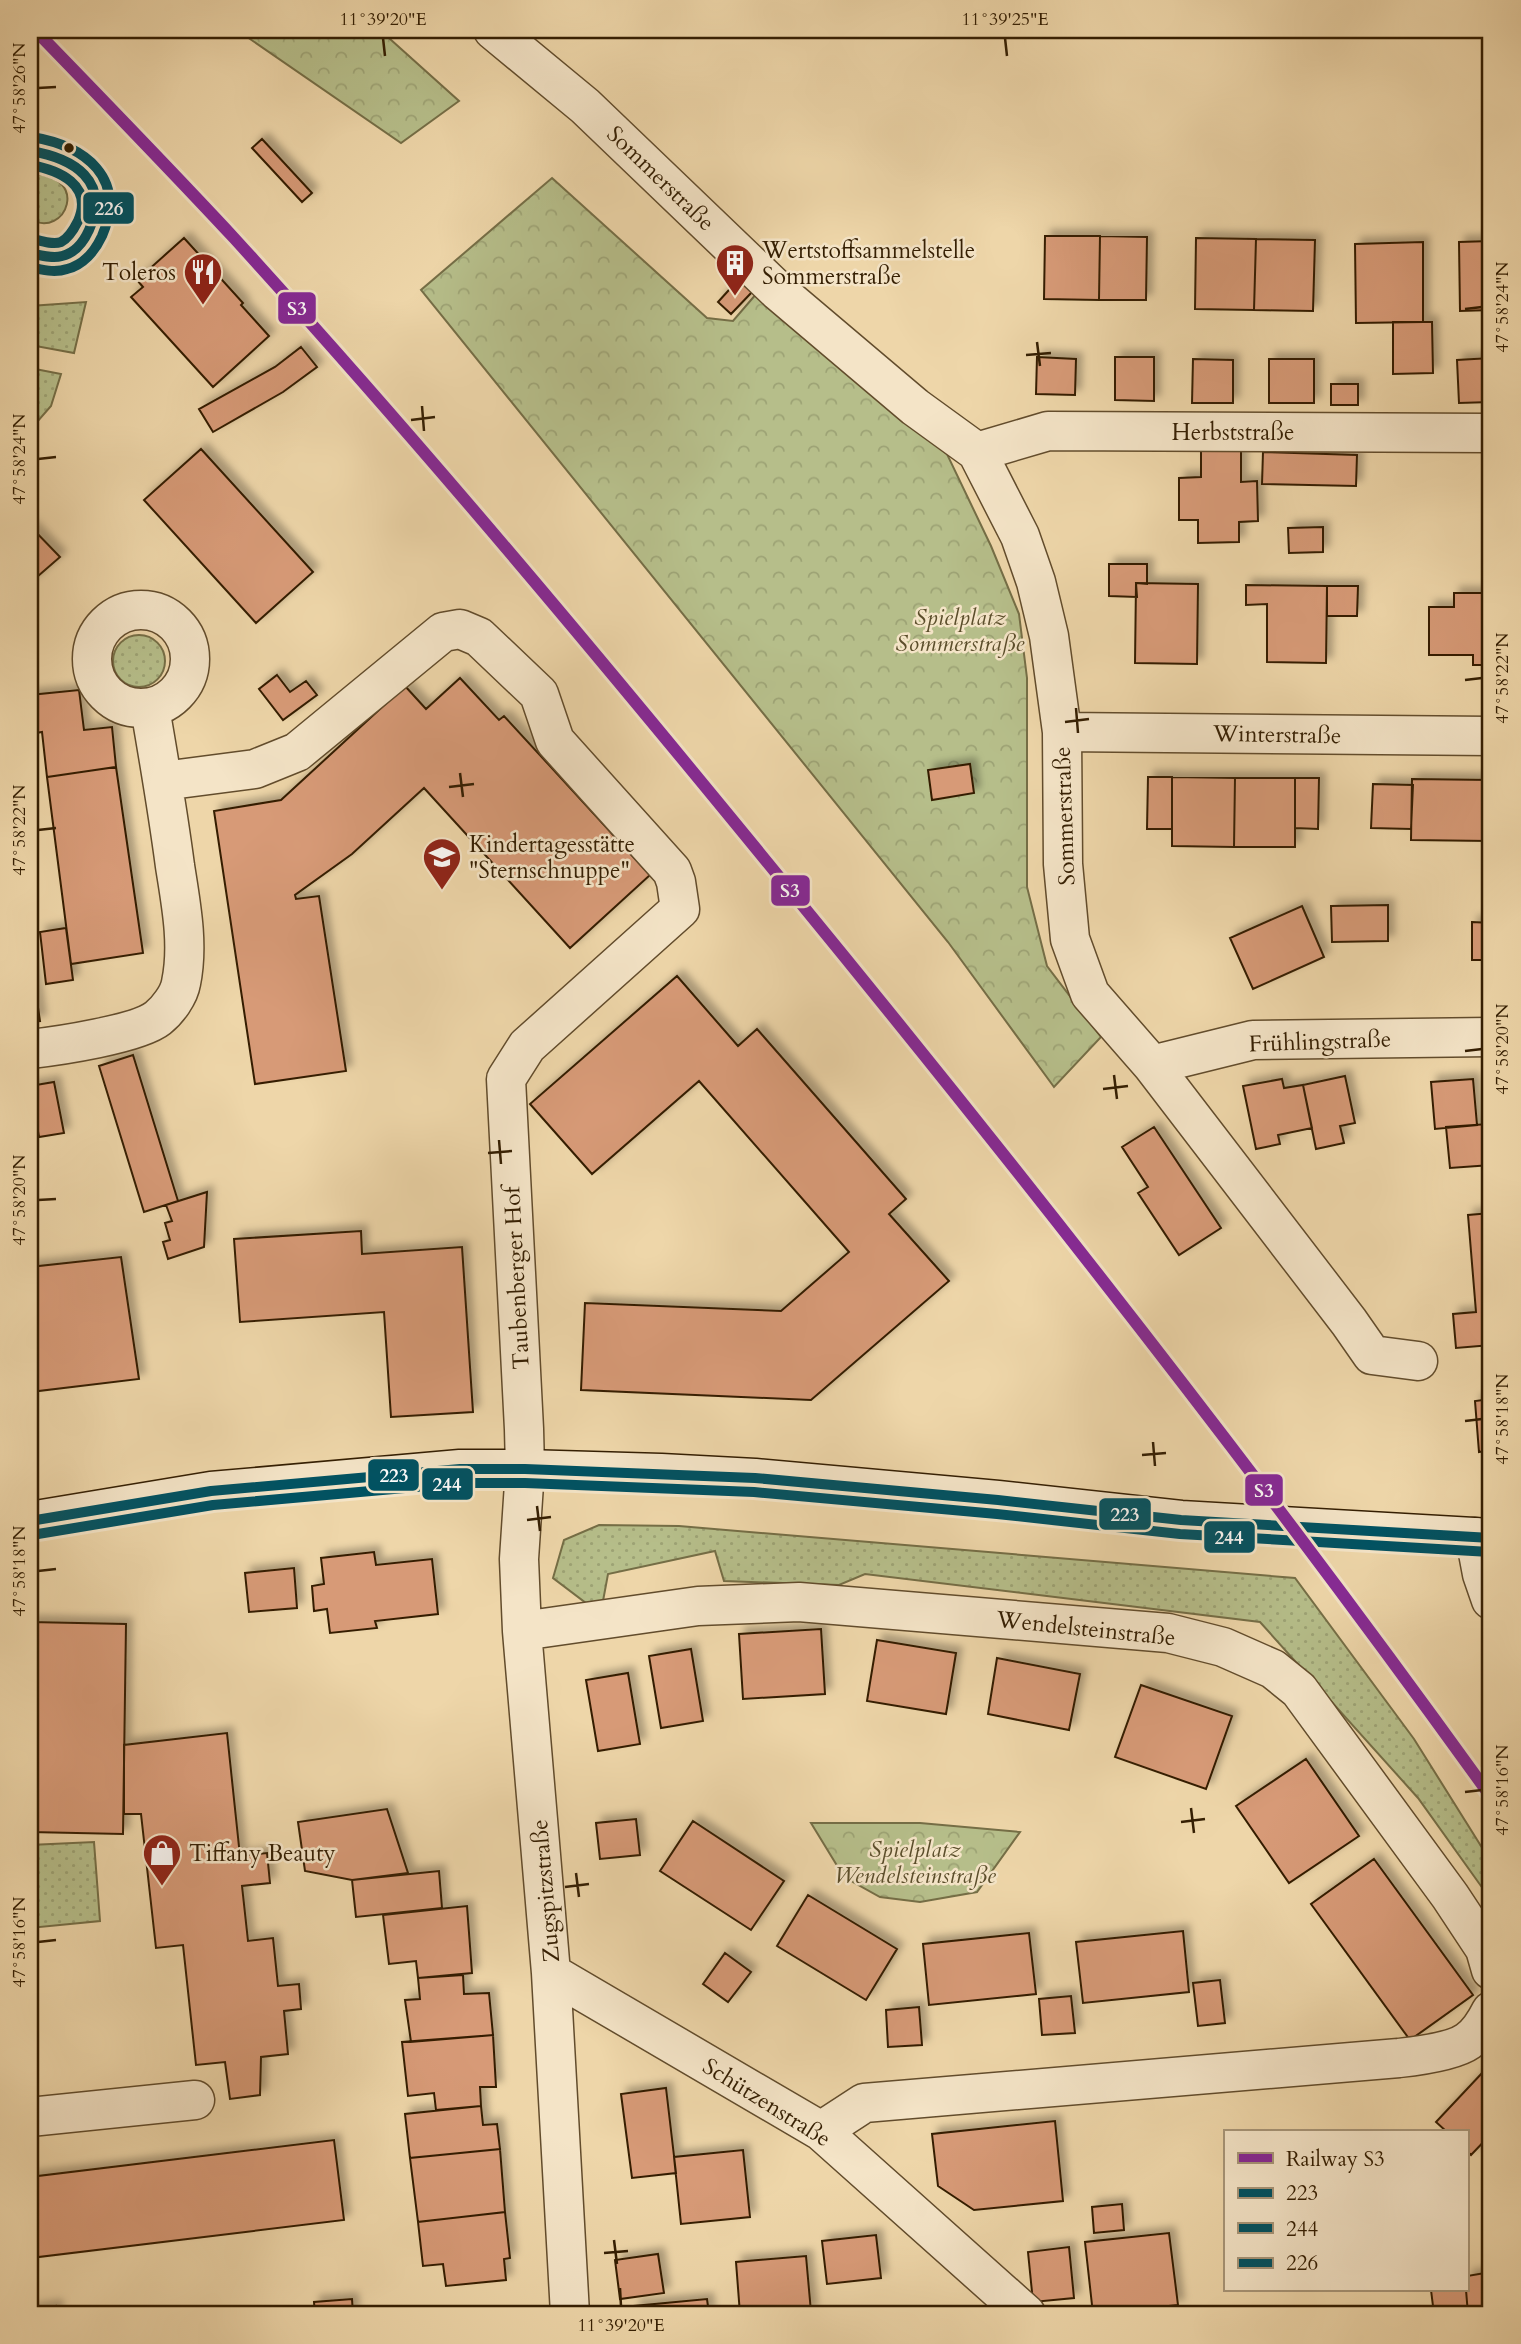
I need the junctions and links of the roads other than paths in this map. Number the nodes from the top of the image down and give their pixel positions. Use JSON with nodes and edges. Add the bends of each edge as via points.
{"nodes":[{"id":1,"x":493,"y":30,"type":"edge"},
{"id":2,"x":30,"y":151,"type":"edge"},
{"id":3,"x":30,"y":253,"type":"edge"},
{"id":4,"x":1491,"y":433,"type":"edge"},
{"id":5,"x":977,"y":452,"type":"junction"},
{"id":6,"x":150,"y":708,"type":"dead end"},
{"id":7,"x":1062,"y":732,"type":"junction"},
{"id":8,"x":1491,"y":736,"type":"edge"},
{"id":9,"x":163,"y":780,"type":"junction"},
{"id":10,"x":1491,"y":1037,"type":"edge"},
{"id":11,"x":30,"y":1049,"type":"edge"},
{"id":12,"x":1152,"y":1065,"type":"junction"},
{"id":13,"x":1418,"y":1361,"type":"dead end"},
{"id":14,"x":525,"y":1469,"type":"junction"},
{"id":15,"x":30,"y":1521,"type":"edge"},
{"id":16,"x":1483,"y":1538,"type":"edge"},
{"id":17,"x":1491,"y":1600,"type":"edge"},
{"id":18,"x":522,"y":1631,"type":"junction"},
{"id":19,"x":1491,"y":1970,"type":"edge"},
{"id":20,"x":551,"y":1973,"type":"junction"},
{"id":21,"x":1491,"y":2011,"type":"edge"},
{"id":22,"x":195,"y":2100,"type":"dead end"},
{"id":23,"x":30,"y":2117,"type":"edge"},
{"id":24,"x":821,"y":2131,"type":"junction"},
{"id":25,"x":570,"y":2314,"type":"edge"},
{"id":26,"x":1026,"y":2314,"type":"edge"}],
"edges":[{"from":1,"to":5,"type":"street","name":"Sommerstraße","via":[[585,106],[778,291],[915,407]]},
{"from":2,"to":3,"type":"lane","via":[[54,154],[80,169],[89,179],[98,205],[83,242],[62,256]]},
{"from":4,"to":5,"type":"street","name":"Herbststraße","via":[[1048,431]]},
{"from":5,"to":7,"type":"street","name":"Sommerstraße","via":[[1020,536],[1036,582],[1049,636]]},
{"from":6,"to":9,"type":"street"},
{"from":7,"to":8,"type":"street","name":"Winterstraße"},
{"from":7,"to":12,"type":"street","name":"Sommerstraße","via":[[1063,864],[1070,939],[1090,994]]},
{"from":9,"to":11,"type":"street","via":[[183,922],[181,986],[169,1007],[151,1023],[70,1044]]},
{"from":9,"to":14,"type":"street","name":"Taubenberger Hof","via":[[255,769],[298,752],[443,632],[460,629],[479,637],[539,694],[555,741],[671,870],[680,909],[527,1046],[506,1079]]},
{"from":10,"to":12,"type":"street","name":"Frühlingstraße","via":[[1253,1040]]},
{"from":12,"to":13,"type":"street","name":"Sommerstraße","via":[[1372,1355]]},
{"from":14,"to":15,"type":"street","via":[[460,1469],[211,1492]]},
{"from":14,"to":16,"type":"street","via":[[755,1478],[1181,1520]]},
{"from":14,"to":18,"type":"street","name":"Zugspitzstraße","via":[[519,1559]]},
{"from":16,"to":17,"type":"street","via":[[1482,1574]]},
{"from":18,"to":19,"type":"street","name":"Wendelsteinstraße","via":[[698,1606],[799,1602],[1168,1633],[1223,1647],[1273,1669],[1299,1690],[1450,1896],[1485,1949]]},
{"from":18,"to":20,"type":"street","name":"Zugspitzstraße"},
{"from":20,"to":24,"type":"street","name":"Schützenstraße"},
{"from":20,"to":25,"type":"street","name":"Zugspitzstraße"},
{"from":21,"to":24,"type":"street","via":[[1468,2042],[1435,2053],[864,2103]]},
{"from":22,"to":23,"type":"street"},
{"from":24,"to":26,"type":"street","name":"Schützenstraße"}]}
